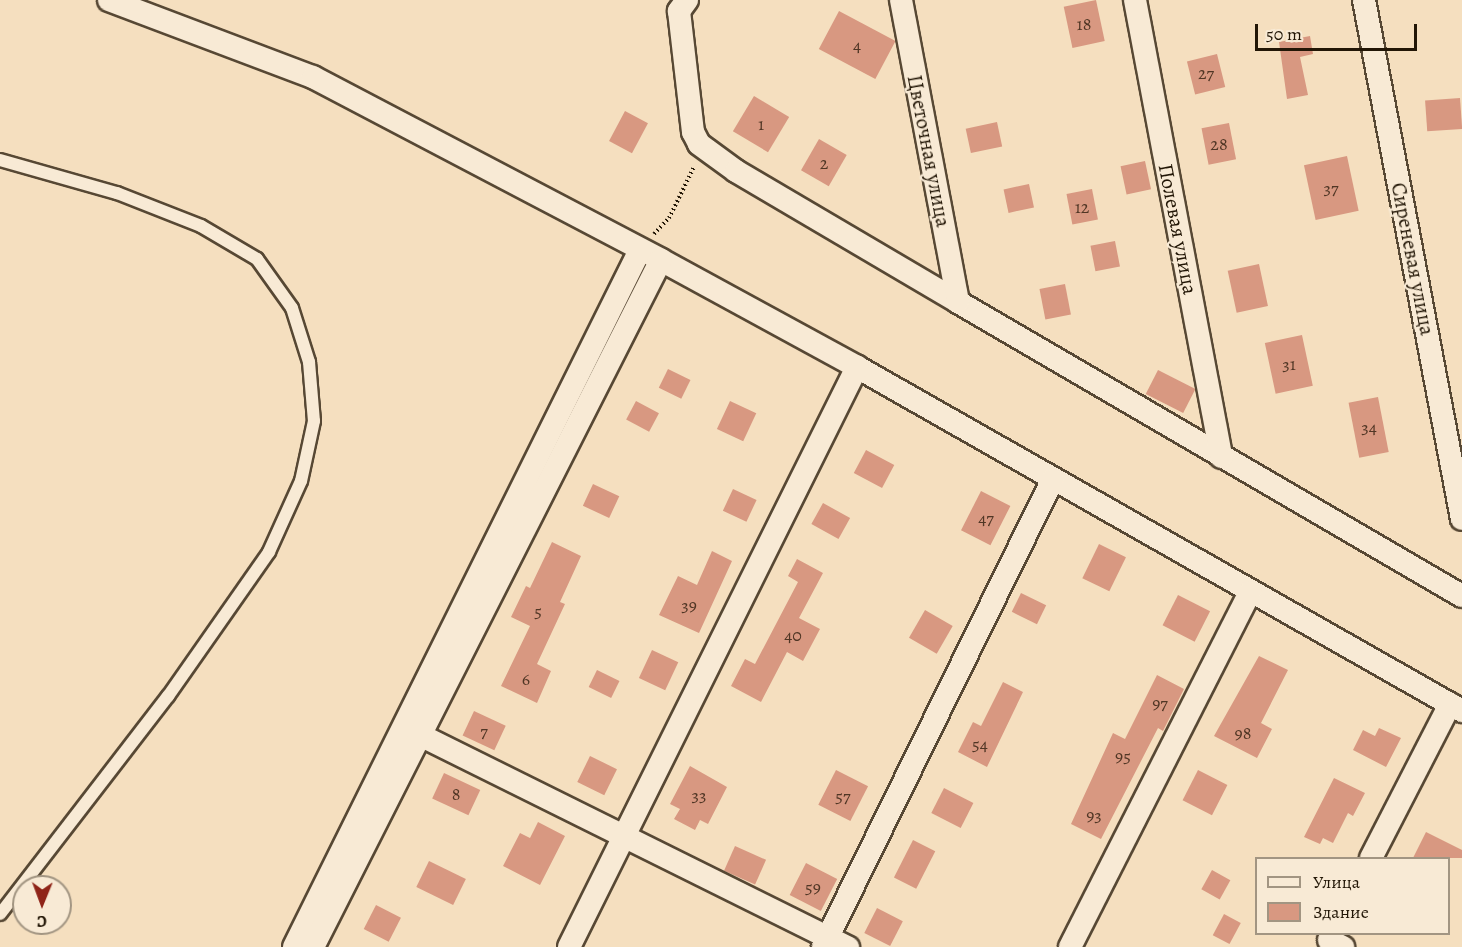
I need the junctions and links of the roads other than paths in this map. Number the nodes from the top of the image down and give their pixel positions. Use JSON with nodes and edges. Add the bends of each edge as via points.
{"nodes":[{"id":1,"x":109,"y":0,"type":"edge"},
{"id":2,"x":901,"y":0,"type":"edge"},
{"id":3,"x":1135,"y":0,"type":"edge"},
{"id":4,"x":1364,"y":0,"type":"edge"},
{"id":5,"x":677,"y":4,"type":"edge"},
{"id":6,"x":0,"y":160,"type":"edge"},
{"id":7,"x":640,"y":250,"type":"junction"},
{"id":8,"x":661,"y":260,"type":"junction"},
{"id":9,"x":958,"y":302,"type":"junction"},
{"id":10,"x":857,"y":367,"type":"junction"},
{"id":11,"x":1221,"y":457,"type":"junction"},
{"id":12,"x":1053,"y":479,"type":"junction"},
{"id":13,"x":1462,"y":519,"type":"edge"},
{"id":14,"x":1250,"y":591,"type":"junction"},
{"id":15,"x":1462,"y":596,"type":"edge"},
{"id":16,"x":1456,"y":707,"type":"edge"},
{"id":17,"x":420,"y":735,"type":"junction"},
{"id":18,"x":624,"y":834,"type":"junction"},
{"id":19,"x":1372,"y":857,"type":"edge"},
{"id":20,"x":0,"y":914,"type":"edge"},
{"id":21,"x":833,"y":944,"type":"edge"},
{"id":22,"x":294,"y":947,"type":"edge"},
{"id":23,"x":313,"y":947,"type":"edge"},
{"id":24,"x":569,"y":947,"type":"edge"},
{"id":25,"x":1070,"y":947,"type":"edge"}],
"edges":[{"from":1,"to":7,"type":"street","via":[[313,76]]},
{"from":2,"to":9,"type":"street","name":"Цветочная улица"},
{"from":3,"to":11,"type":"street","name":"Полевая улица"},
{"from":4,"to":13,"type":"street","name":"Сиреневая улица"},
{"from":5,"to":9,"type":"street","via":[[699,144],[736,171]]},
{"from":6,"to":20,"type":"lane","via":[[117,193],[201,226],[257,259],[292,308],[309,362],[314,422],[301,481],[268,552],[168,696]]},
{"from":7,"to":8,"type":"street"},
{"from":7,"to":22,"type":"street"},
{"from":8,"to":10,"type":"street"},
{"from":8,"to":17,"type":"street"},
{"from":9,"to":11,"type":"street"},
{"from":10,"to":12,"type":"street"},
{"from":10,"to":18,"type":"street"},
{"from":11,"to":15,"type":"street"},
{"from":12,"to":14,"type":"street"},
{"from":12,"to":21,"type":"street"},
{"from":14,"to":16,"type":"street"},
{"from":14,"to":25,"type":"street"},
{"from":16,"to":19,"type":"street"},
{"from":17,"to":18,"type":"street"},
{"from":17,"to":23,"type":"street"},
{"from":18,"to":21,"type":"street"},
{"from":18,"to":24,"type":"street"}]}
